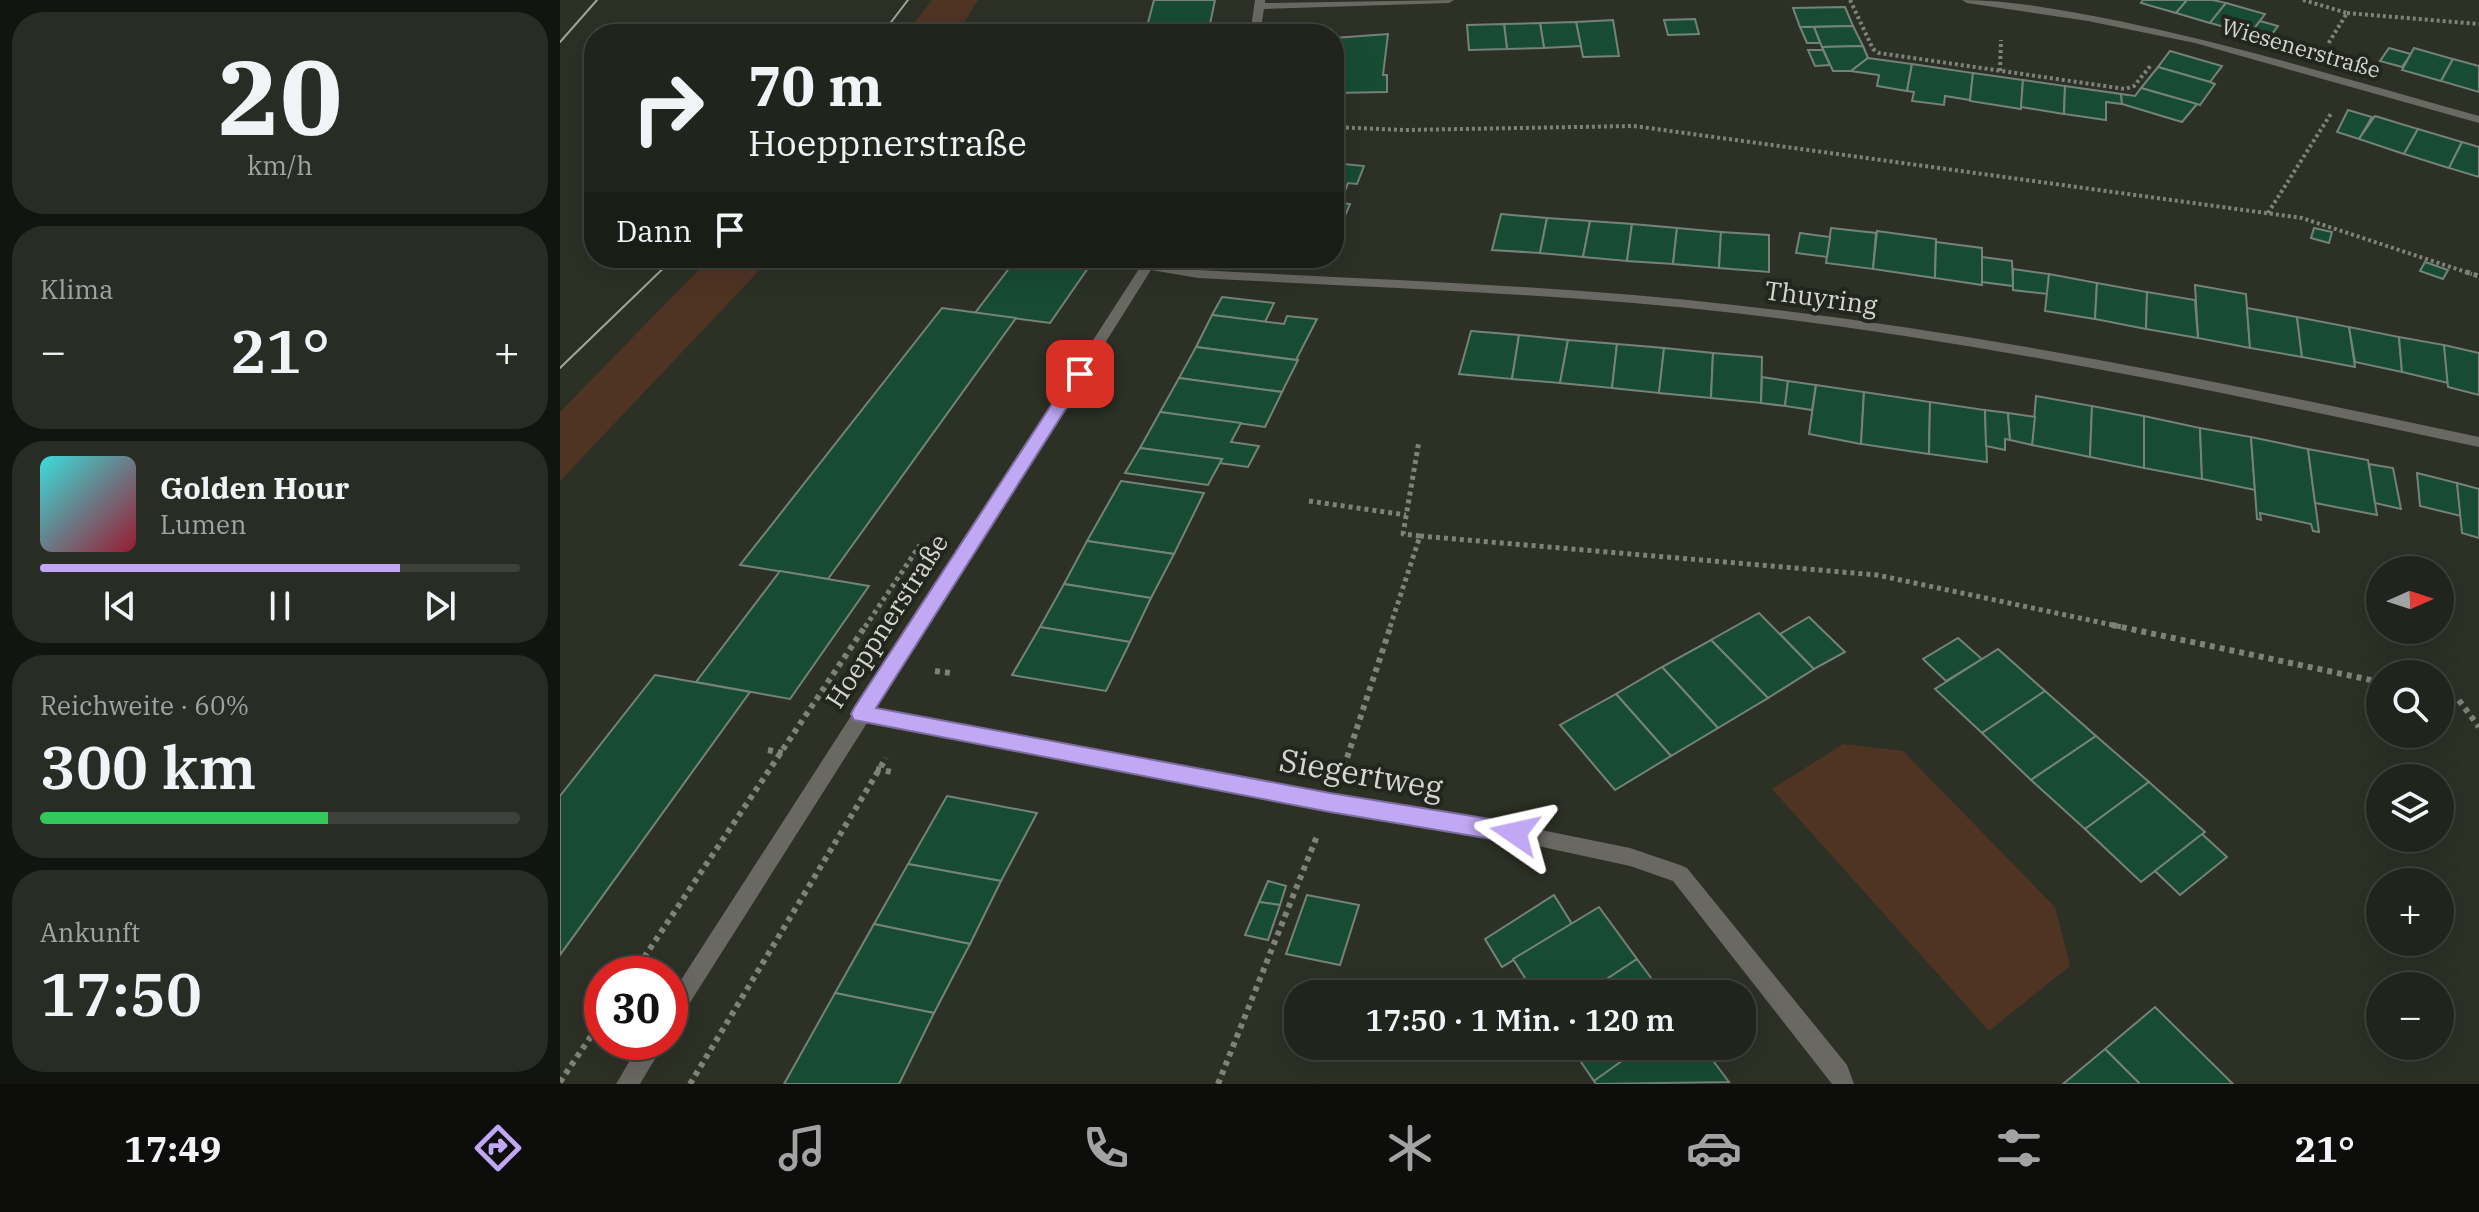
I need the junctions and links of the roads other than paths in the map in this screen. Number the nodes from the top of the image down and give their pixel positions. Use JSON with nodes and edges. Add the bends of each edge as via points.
{"nodes":[{"id":1,"x":1449,"y":0,"type":"edge"},
{"id":2,"x":1967,"y":0,"type":"edge"},
{"id":3,"x":1260,"y":3,"type":"edge"},
{"id":4,"x":1257,"y":24,"type":"edge"},
{"id":5,"x":2479,"y":120,"type":"edge"},
{"id":6,"x":1146,"y":268,"type":"edge"},
{"id":7,"x":1174,"y":268,"type":"edge"},
{"id":8,"x":2479,"y":442,"type":"edge"},
{"id":9,"x":861,"y":714,"type":"junction"},
{"id":10,"x":688,"y":988,"type":"edge"},
{"id":11,"x":642,"y":1060,"type":"edge"},
{"id":12,"x":627,"y":1084,"type":"edge"},
{"id":13,"x":1843,"y":1084,"type":"edge"}],
"edges":[{"from":1,"to":3,"type":"street"},
{"from":2,"to":5,"type":"street","name":"Wiesenerstraße","via":[[2187,37]]},
{"from":3,"to":4,"type":"street"},
{"from":6,"to":9,"type":"street","name":"Hoeppnerstraße"},
{"from":7,"to":8,"type":"street","name":"Thuyring","via":[[1198,274],[1608,298],[1819,319],[2210,386]]},
{"from":9,"to":10,"type":"street","name":"Hoeppnerstraße"},
{"from":9,"to":13,"type":"street","name":"Siegertweg","via":[[1487,827],[1630,857],[1680,874]]},
{"from":11,"to":12,"type":"street"}]}
